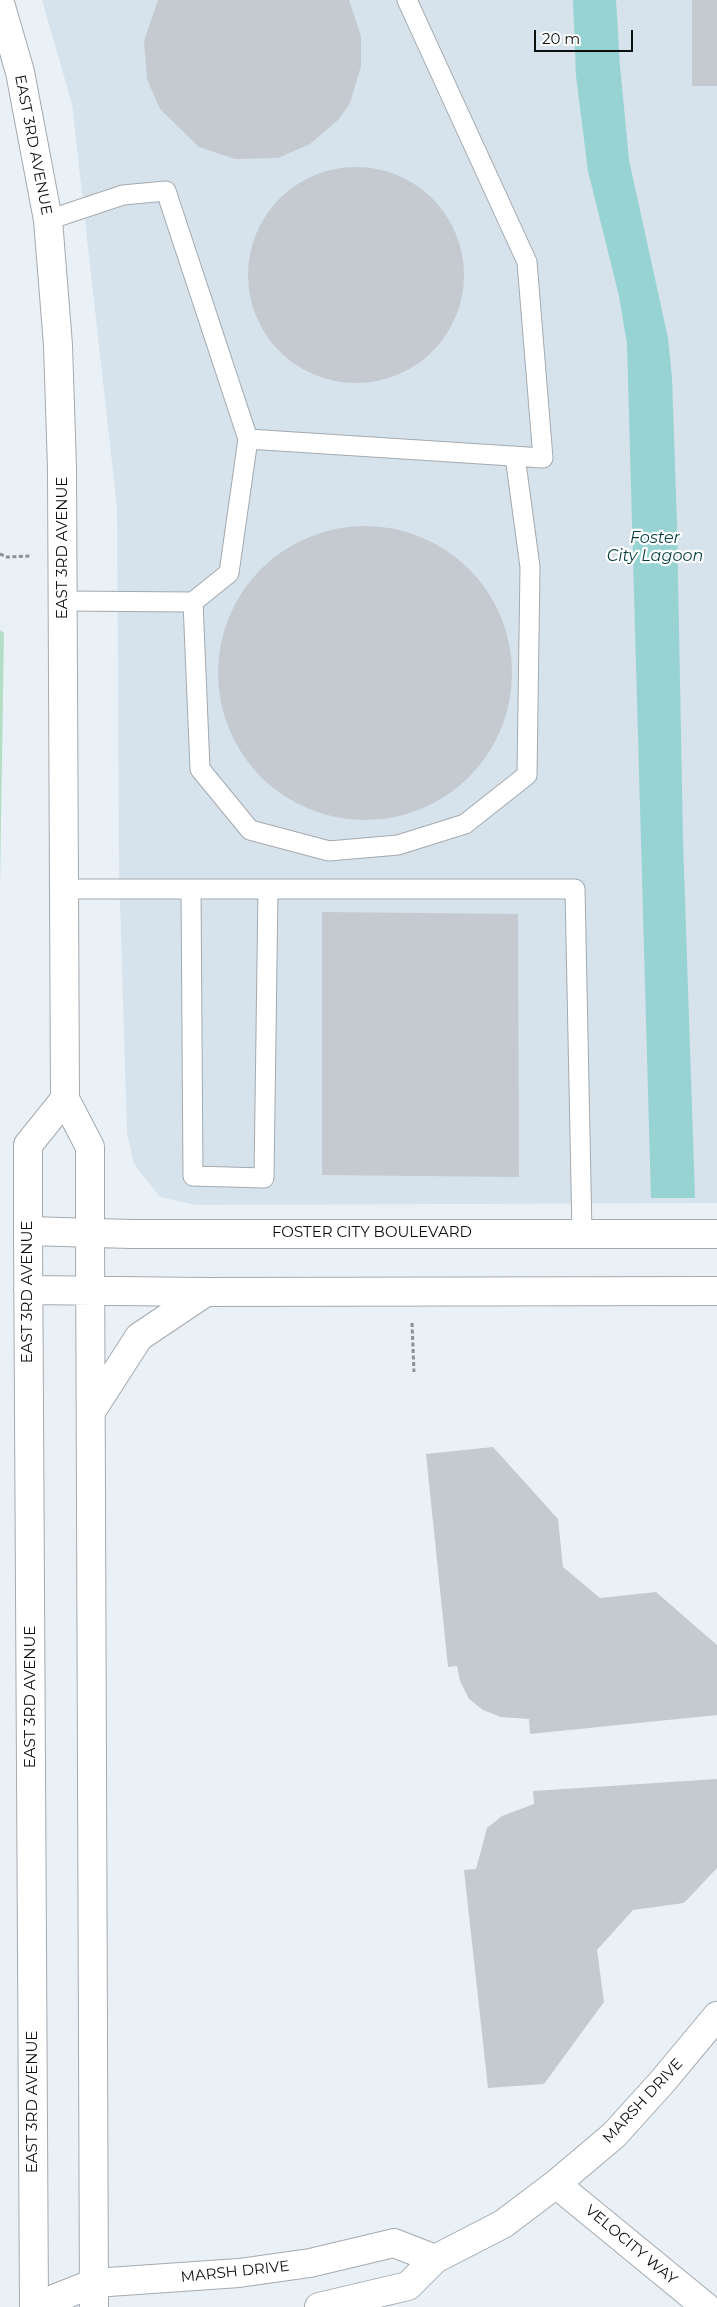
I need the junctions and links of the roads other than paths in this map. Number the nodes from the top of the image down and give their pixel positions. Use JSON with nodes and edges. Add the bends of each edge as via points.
{"nodes":[{"id":1,"x":406,"y":0,"type":"edge"},
{"id":2,"x":0,"y":3,"type":"edge"},
{"id":3,"x":48,"y":220,"type":"junction"},
{"id":4,"x":248,"y":439,"type":"junction"},
{"id":5,"x":515,"y":456,"type":"junction"},
{"id":6,"x":63,"y":601,"type":"junction"},
{"id":7,"x":193,"y":602,"type":"junction"},
{"id":8,"x":65,"y":889,"type":"junction"},
{"id":9,"x":191,"y":889,"type":"junction"},
{"id":10,"x":268,"y":889,"type":"junction"},
{"id":11,"x":65,"y":1100,"type":"junction"},
{"id":12,"x":28,"y":1231,"type":"junction"},
{"id":13,"x":90,"y":1233,"type":"junction"},
{"id":14,"x":582,"y":1233,"type":"junction"},
{"id":15,"x":717,"y":1234,"type":"edge"},
{"id":16,"x":28,"y":1290,"type":"junction"},
{"id":17,"x":717,"y":1291,"type":"edge"},
{"id":18,"x":91,"y":1292,"type":"junction"},
{"id":19,"x":206,"y":1292,"type":"junction"},
{"id":20,"x":92,"y":1410,"type":"junction"},
{"id":21,"x":717,"y":2016,"type":"edge"},
{"id":22,"x":556,"y":2184,"type":"junction"},
{"id":23,"x":435,"y":2259,"type":"junction"},
{"id":24,"x":94,"y":2295,"type":"edge"},
{"id":25,"x":34,"y":2307,"type":"edge"},
{"id":26,"x":320,"y":2307,"type":"edge"},
{"id":27,"x":706,"y":2307,"type":"edge"}],
"edges":[{"from":1,"to":5,"type":"lane","via":[[527,262],[543,458]]},
{"from":2,"to":3,"type":"main road","name":"EAST 3RD AVENUE","via":[[20,72]]},
{"from":3,"to":4,"type":"lane","via":[[123,195],[166,191]]},
{"from":3,"to":6,"type":"main road","name":"EAST 3RD AVENUE","via":[[59,392]]},
{"from":4,"to":5,"type":"lane"},
{"from":4,"to":7,"type":"lane","via":[[229,573]]},
{"from":5,"to":7,"type":"lane","via":[[530,567],[526,775],[465,824],[398,845],[329,851],[250,830],[200,769]]},
{"from":6,"to":7,"type":"lane"},
{"from":6,"to":8,"type":"main road","name":"EAST 3RD AVENUE"},
{"from":8,"to":9,"type":"lane"},
{"from":8,"to":11,"type":"main road","name":"EAST 3RD AVENUE"},
{"from":9,"to":10,"type":"lane"},
{"from":9,"to":10,"type":"lane","via":[[193,1176],[264,1178]]},
{"from":10,"to":14,"type":"lane","via":[[575,889]]},
{"from":11,"to":12,"type":"main road","name":"EAST 3RD AVENUE","via":[[28,1145]]},
{"from":11,"to":13,"type":"main road","name":"EAST 3RD AVENUE","via":[[90,1147]]},
{"from":12,"to":13,"type":"main road","name":"FOSTER CITY BOULEVARD"},
{"from":12,"to":16,"type":"main road","name":"EAST 3RD AVENUE"},
{"from":13,"to":14,"type":"main road","name":"FOSTER CITY BOULEVARD"},
{"from":13,"to":18,"type":"main road","name":"EAST 3RD AVENUE"},
{"from":14,"to":15,"type":"main road","name":"FOSTER CITY BOULEVARD"},
{"from":16,"to":18,"type":"main road"},
{"from":16,"to":25,"type":"main road","name":"EAST 3RD AVENUE"},
{"from":17,"to":19,"type":"main road"},
{"from":18,"to":19,"type":"main road"},
{"from":18,"to":20,"type":"main road","name":"EAST 3RD AVENUE"},
{"from":19,"to":20,"type":"main road","via":[[139,1336]]},
{"from":20,"to":24,"type":"main road","name":"EAST 3RD AVENUE"},
{"from":21,"to":22,"type":"main road","name":"MARSH DRIVE","via":[[614,2135]]},
{"from":22,"to":23,"type":"main road","name":"MARSH DRIVE","via":[[503,2224]]},
{"from":22,"to":27,"type":"main road","name":"VELOCITY WAY"},
{"from":23,"to":24,"type":"main road","name":"MARSH DRIVE","via":[[394,2243],[310,2264]]},
{"from":23,"to":26,"type":"main road","name":"MARSH DRIVE","via":[[408,2286]]},
{"from":24,"to":25,"type":"main road","name":"MARSH DRIVE"}]}
